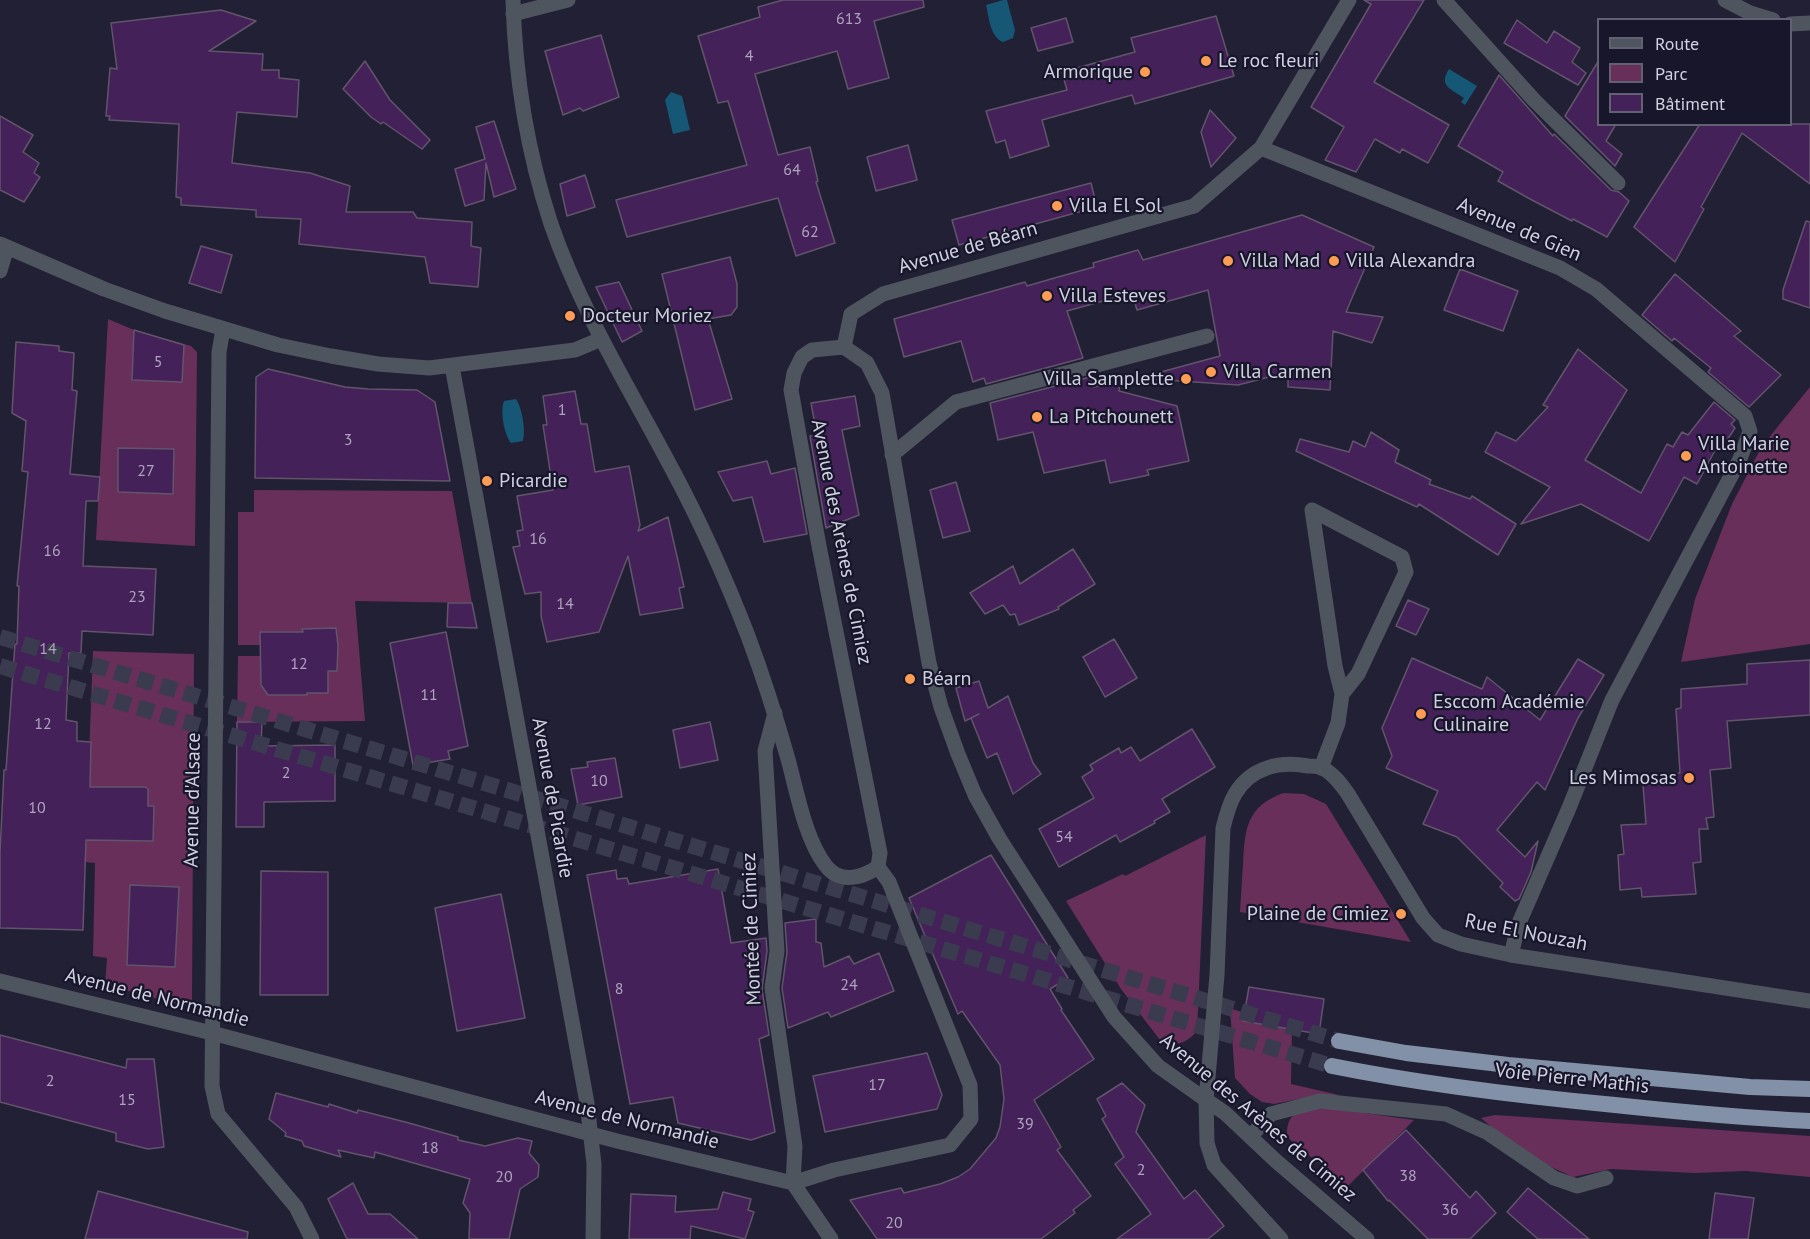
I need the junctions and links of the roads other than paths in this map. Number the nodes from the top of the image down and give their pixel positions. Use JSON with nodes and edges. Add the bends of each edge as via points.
{"nodes":[{"id":1,"x":568,"y":0,"type":"edge"},
{"id":2,"x":1349,"y":0,"type":"edge"},
{"id":3,"x":1444,"y":0,"type":"edge"},
{"id":4,"x":1725,"y":0,"type":"edge"},
{"id":5,"x":513,"y":7,"type":"edge"},
{"id":6,"x":1766,"y":18,"type":"edge"},
{"id":7,"x":1810,"y":22,"type":"edge"},
{"id":8,"x":1792,"y":24,"type":"edge"},
{"id":9,"x":1261,"y":148,"type":"junction"},
{"id":10,"x":1618,"y":183,"type":"dead end"},
{"id":11,"x":3,"y":245,"type":"edge"},
{"id":12,"x":0,"y":271,"type":"edge"},
{"id":13,"x":223,"y":329,"type":"junction"},
{"id":14,"x":1207,"y":336,"type":"dead end"},
{"id":15,"x":601,"y":339,"type":"junction"},
{"id":16,"x":844,"y":347,"type":"junction"},
{"id":17,"x":452,"y":366,"type":"junction"},
{"id":18,"x":892,"y":455,"type":"junction"},
{"id":19,"x":1342,"y":694,"type":"junction"},
{"id":20,"x":775,"y":713,"type":"junction"},
{"id":21,"x":1321,"y":768,"type":"junction"},
{"id":22,"x":878,"y":867,"type":"junction"},
{"id":23,"x":1511,"y":955,"type":"junction"},
{"id":24,"x":0,"y":981,"type":"edge"},
{"id":25,"x":1810,"y":1001,"type":"edge"},
{"id":26,"x":212,"y":1033,"type":"junction"},
{"id":27,"x":1339,"y":1041,"type":"tunnel mouth"},
{"id":28,"x":1332,"y":1066,"type":"tunnel mouth"},
{"id":29,"x":1810,"y":1087,"type":"edge"},
{"id":30,"x":1206,"y":1100,"type":"junction"},
{"id":31,"x":1810,"y":1121,"type":"edge"},
{"id":32,"x":590,"y":1133,"type":"junction"},
{"id":33,"x":1251,"y":1136,"type":"junction"},
{"id":34,"x":1606,"y":1178,"type":"dead end"},
{"id":35,"x":793,"y":1183,"type":"junction"},
{"id":36,"x":312,"y":1239,"type":"edge"},
{"id":37,"x":593,"y":1239,"type":"edge"},
{"id":38,"x":831,"y":1239,"type":"edge"},
{"id":39,"x":1281,"y":1239,"type":"edge"},
{"id":40,"x":1368,"y":1239,"type":"edge"}],
"edges":[{"from":1,"to":5,"type":"street"},
{"from":2,"to":9,"type":"street","name":"Avenue de Béarn"},
{"from":3,"to":10,"type":"street","via":[[1534,100]]},
{"from":4,"to":6,"type":"street"},
{"from":5,"to":15,"type":"street","via":[[521,91],[540,186],[567,264]]},
{"from":7,"to":8,"type":"street"},
{"from":9,"to":16,"type":"street","name":"Avenue de Béarn","via":[[1194,206],[883,294],[851,314]]},
{"from":9,"to":23,"type":"street","name":"Avenue de Gien","via":[[1581,279],[1745,416],[1750,431],[1740,459],[1612,700],[1519,923]]},
{"from":11,"to":12,"type":"street"},
{"from":11,"to":13,"type":"street","via":[[104,289]]},
{"from":13,"to":17,"type":"street","via":[[278,345],[378,364]]},
{"from":13,"to":26,"type":"street","name":"Avenue d'Alsace","via":[[219,352]]},
{"from":14,"to":18,"type":"street","via":[[957,402]]},
{"from":15,"to":17,"type":"street","via":[[574,350]]},
{"from":15,"to":20,"type":"street","via":[[716,556]]},
{"from":16,"to":18,"type":"street","name":"Avenue des Arènes de Cimiez","via":[[867,363],[882,393]]},
{"from":16,"to":22,"type":"street","name":"Avenue des Arènes de Cimiez","via":[[812,350],[802,357],[791,390],[880,853]]},
{"from":17,"to":32,"type":"street","name":"Avenue de Picardie"},
{"from":18,"to":30,"type":"street","name":"Avenue des Arènes de Cimiez","via":[[929,663],[975,795],[1114,1017],[1158,1066]]},
{"from":19,"to":19,"type":"street","via":[[1358,674],[1406,572],[1402,557],[1312,510]]},
{"from":19,"to":21,"type":"street","via":[[1338,723]]},
{"from":20,"to":22,"type":"street","via":[[813,843],[827,868],[838,876],[854,878]]},
{"from":20,"to":35,"type":"street","name":"Montée de Cimiez","via":[[765,751],[777,951],[772,988],[795,1146]]},
{"from":21,"to":23,"type":"street","name":"Rue El Nouzah","via":[[1348,794],[1423,918],[1438,935]]},
{"from":21,"to":30,"type":"street","via":[[1273,764],[1236,791],[1228,807],[1222,828],[1217,975]]},
{"from":22,"to":35,"type":"street","via":[[889,882],[970,1085],[971,1119],[950,1145]]},
{"from":23,"to":25,"type":"street","name":"Rue El Nouzah"},
{"from":24,"to":26,"type":"street","name":"Avenue de Normandie"},
{"from":26,"to":32,"type":"street","name":"Avenue de Normandie"},
{"from":26,"to":36,"type":"street","name":"Avenue d'Alsace","via":[[212,1086],[218,1114],[296,1207]]},
{"from":27,"to":29,"type":"highway","name":"Voie Pierre Mathis","via":[[1508,1065],[1750,1087]]},
{"from":28,"to":31,"type":"highway","name":"Voie Pierre Mathis","via":[[1505,1094]]},
{"from":30,"to":33,"type":"street","name":"Avenue des Arènes de Cimiez"},
{"from":30,"to":39,"type":"street","via":[[1207,1143],[1214,1165]]},
{"from":32,"to":35,"type":"street","name":"Avenue de Normandie"},
{"from":32,"to":37,"type":"street","name":"Avenue de Picardie","via":[[594,1164]]},
{"from":33,"to":34,"type":"street","via":[[1271,1114],[1320,1101],[1446,1114],[1488,1133],[1554,1178],[1577,1186]]},
{"from":33,"to":40,"type":"street","name":"Avenue des Arènes de Cimiez"},
{"from":35,"to":38,"type":"street"}]}
